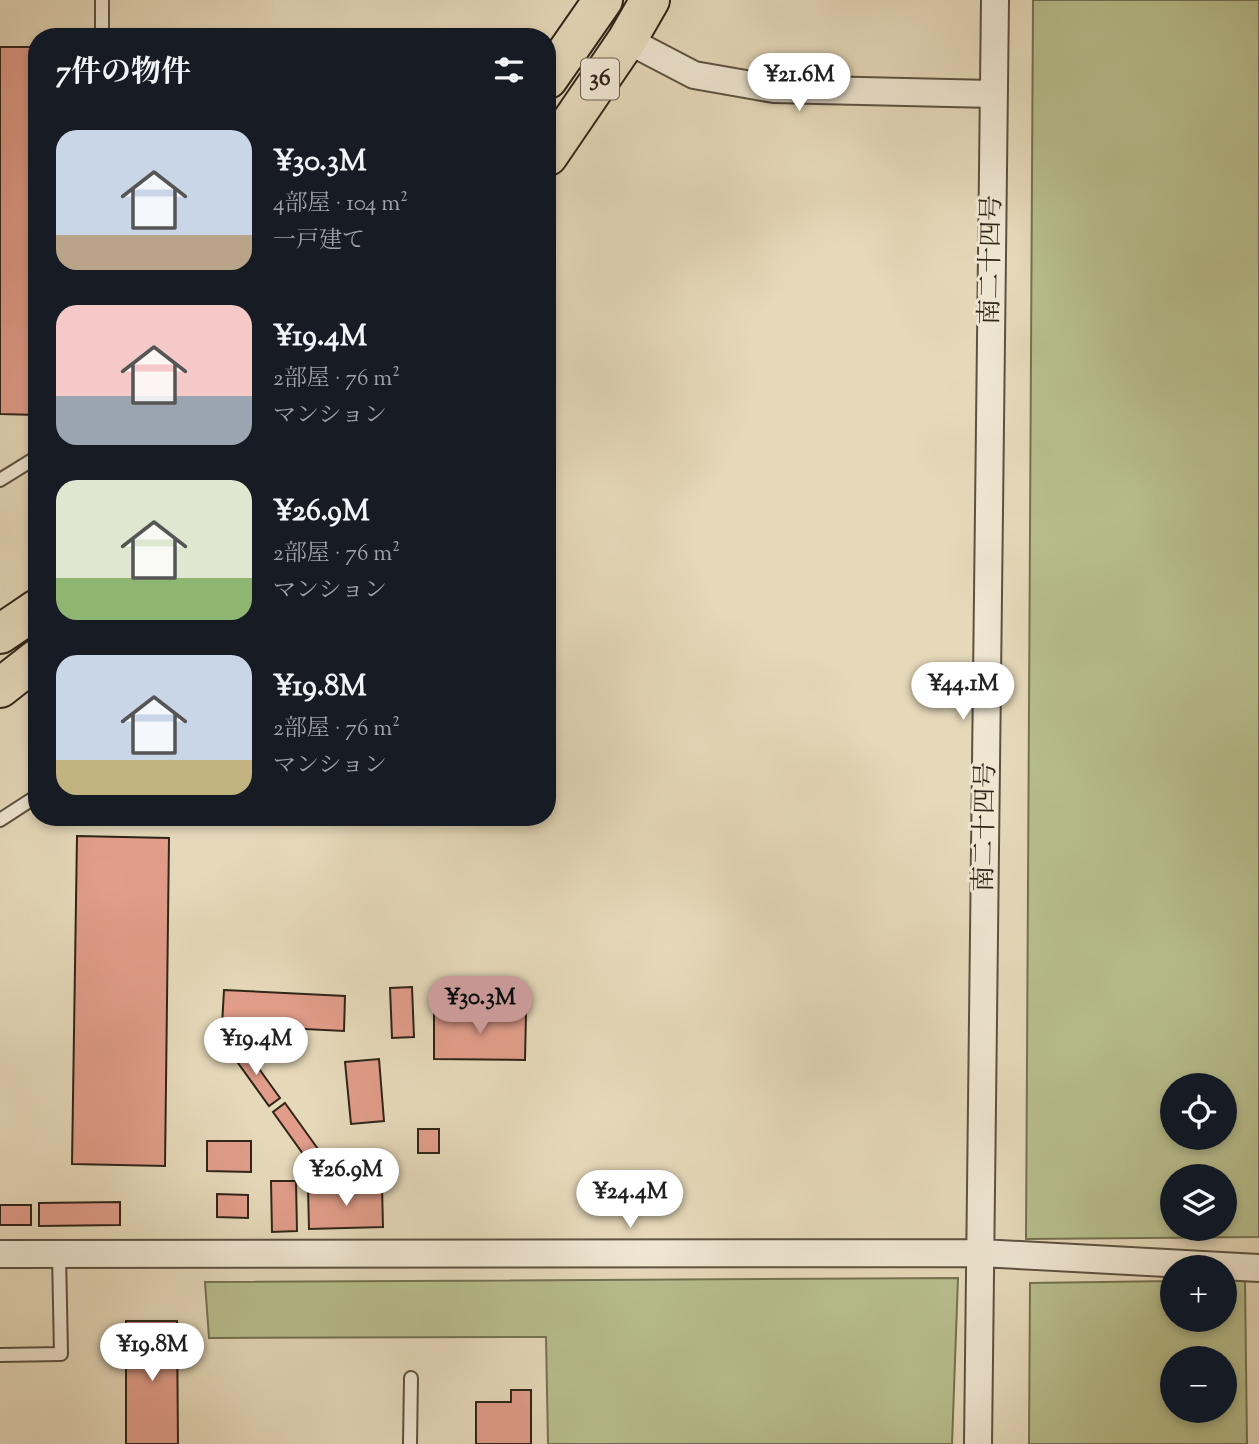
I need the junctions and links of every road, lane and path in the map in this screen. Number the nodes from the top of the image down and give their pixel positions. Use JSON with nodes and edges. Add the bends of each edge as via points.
{"nodes":[{"id":1,"x":102,"y":0,"type":"edge"},
{"id":2,"x":603,"y":0,"type":"edge"},
{"id":3,"x":650,"y":0,"type":"edge"},
{"id":4,"x":995,"y":0,"type":"edge"},
{"id":5,"x":102,"y":28,"type":"edge"},
{"id":6,"x":627,"y":40,"type":"junction"},
{"id":7,"x":556,"y":68,"type":"edge"},
{"id":8,"x":993,"y":94,"type":"junction"},
{"id":9,"x":556,"y":144,"type":"edge"},
{"id":10,"x":28,"y":463,"type":"edge"},
{"id":11,"x":0,"y":480,"type":"edge"},
{"id":12,"x":28,"y":615,"type":"edge"},
{"id":13,"x":0,"y":634,"type":"edge"},
{"id":14,"x":28,"y":666,"type":"edge"},
{"id":15,"x":0,"y":688,"type":"edge"},
{"id":16,"x":28,"y":802,"type":"edge"},
{"id":17,"x":0,"y":820,"type":"edge"},
{"id":18,"x":981,"y":1253,"type":"junction"},
{"id":19,"x":0,"y":1254,"type":"edge"},
{"id":20,"x":59,"y":1254,"type":"junction"},
{"id":21,"x":1259,"y":1268,"type":"edge"},
{"id":22,"x":0,"y":1355,"type":"edge"},
{"id":23,"x":411,"y":1378,"type":"dead end"},
{"id":24,"x":410,"y":1444,"type":"edge"},
{"id":25,"x":978,"y":1444,"type":"edge"}],
"edges":[{"from":1,"to":5,"type":"lane"},
{"from":2,"to":7,"type":"highway","number":"36"},
{"from":3,"to":6,"type":"highway","number":"36"},
{"from":4,"to":8,"type":"street","name":"南二十四号"},
{"from":6,"to":8,"type":"street","via":[[694,75],[774,89]]},
{"from":6,"to":9,"type":"highway","number":"36"},
{"from":8,"to":18,"type":"street","name":"南二十四号"},
{"from":10,"to":11,"type":"lane"},
{"from":12,"to":13,"type":"highway"},
{"from":14,"to":15,"type":"highway"},
{"from":16,"to":17,"type":"lane"},
{"from":18,"to":20,"type":"street"},
{"from":18,"to":21,"type":"street"},
{"from":18,"to":25,"type":"street","name":"南二十四号"},
{"from":19,"to":20,"type":"street"},
{"from":20,"to":22,"type":"lane","via":[[61,1354]]},
{"from":23,"to":24,"type":"lane"}]}
